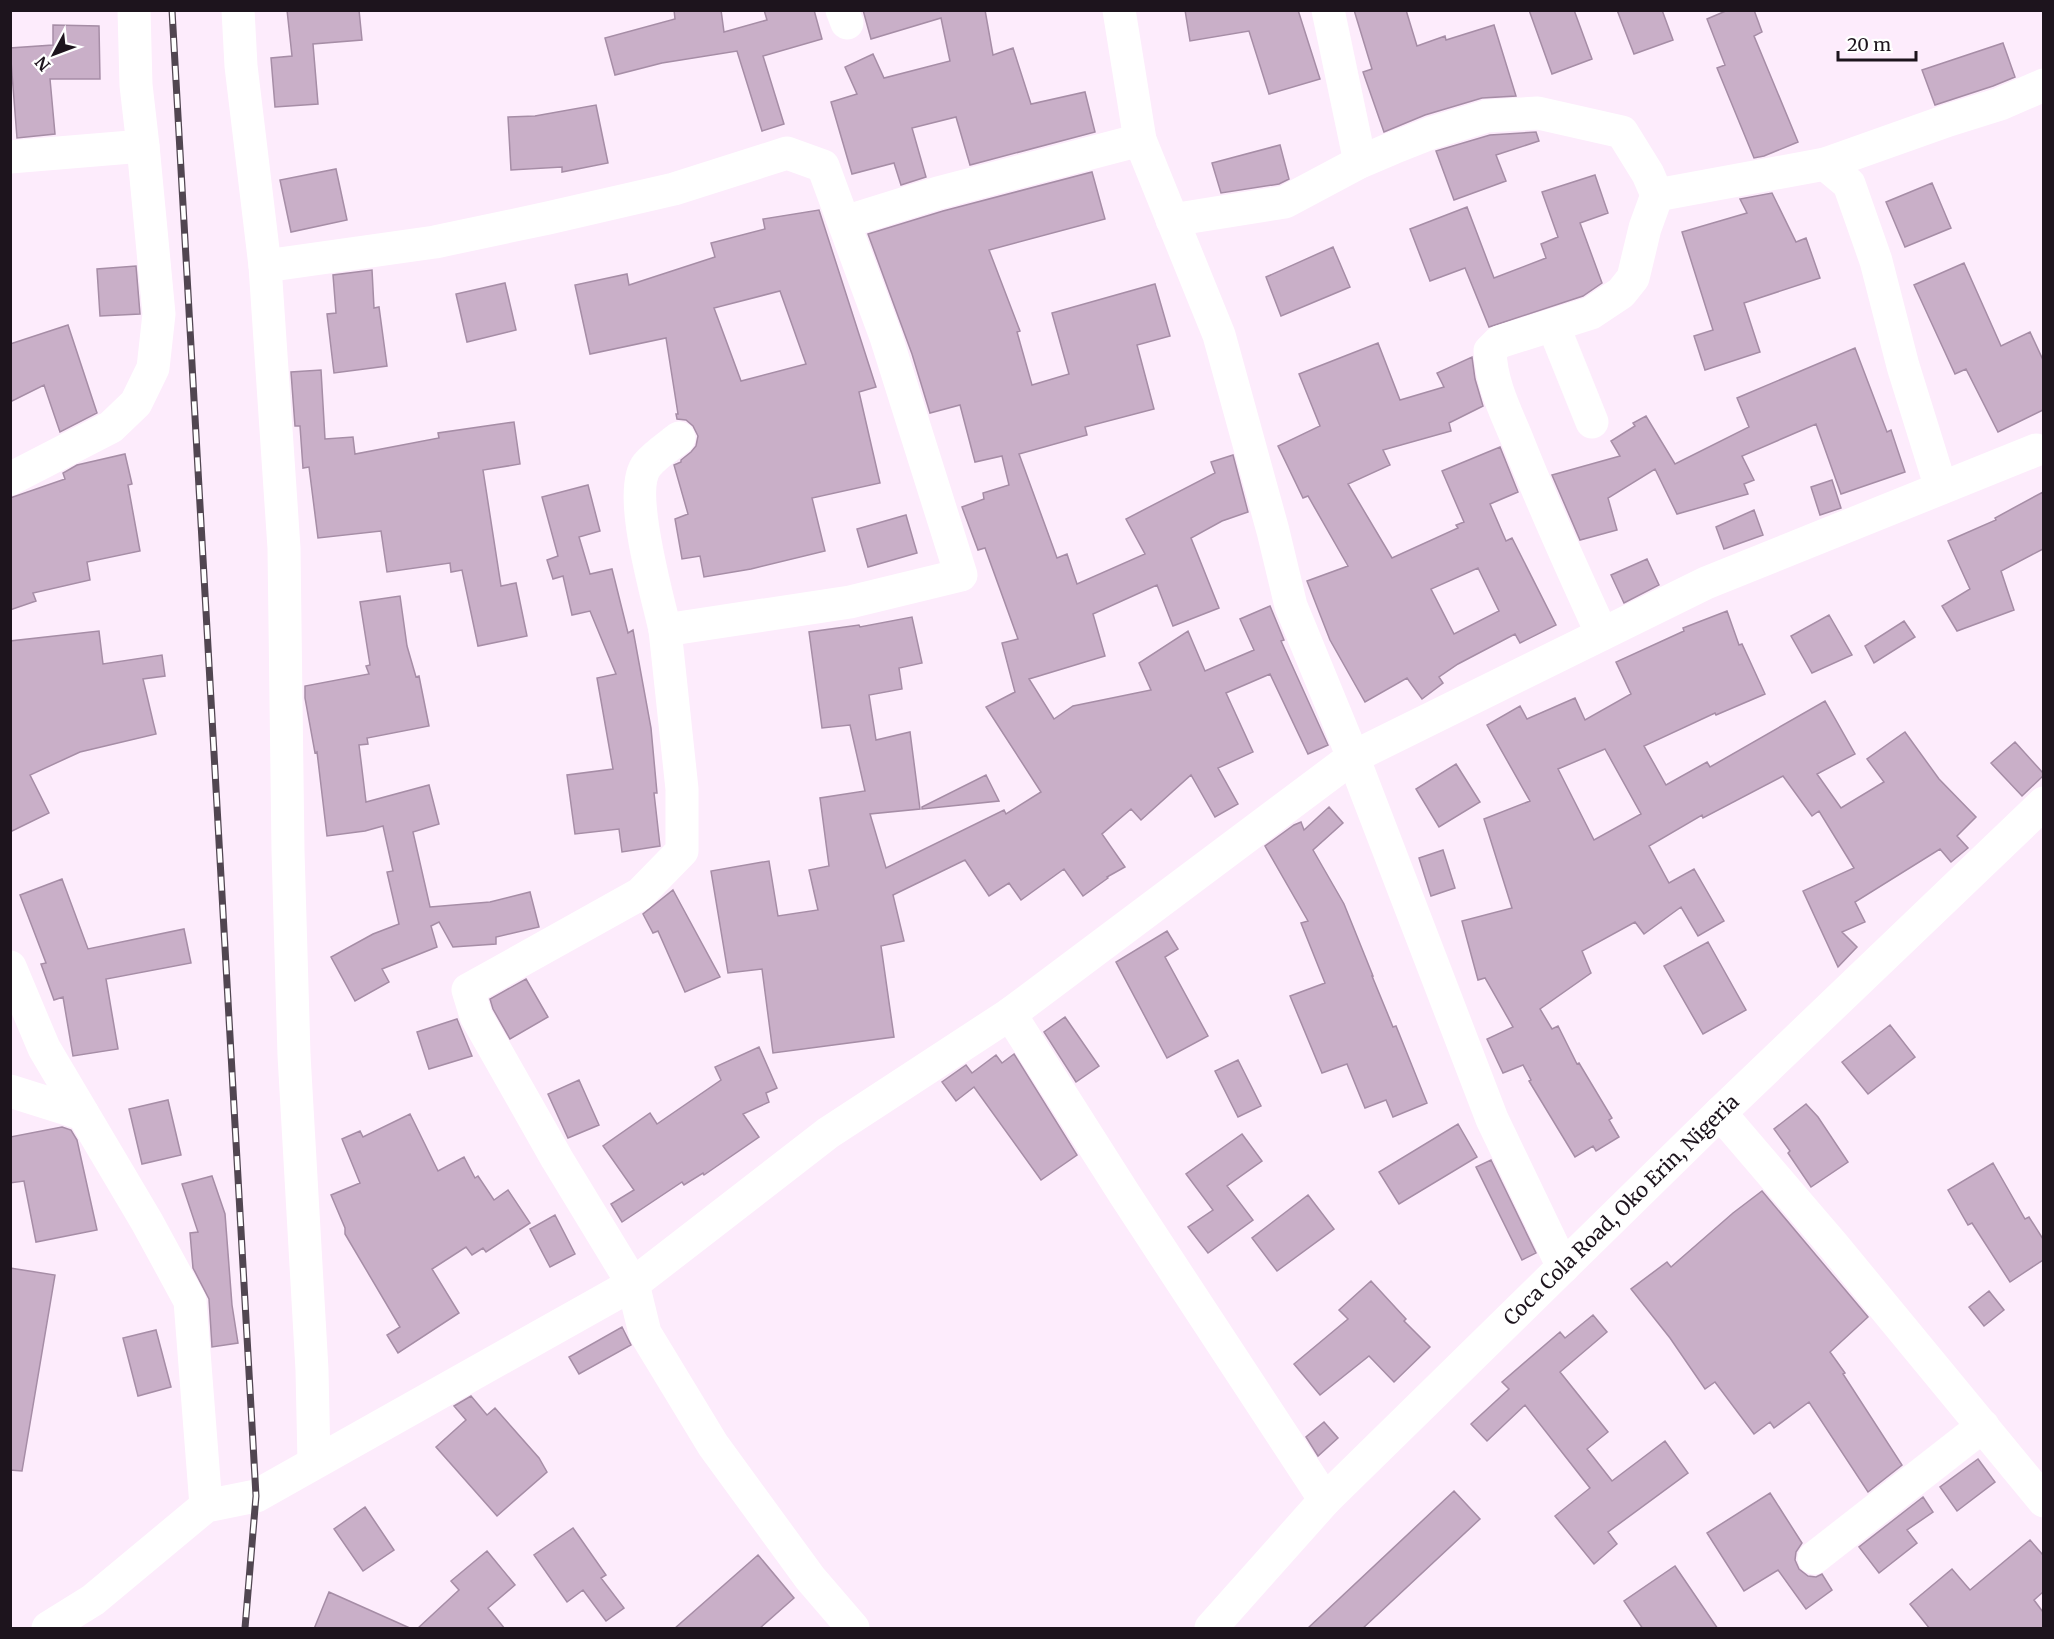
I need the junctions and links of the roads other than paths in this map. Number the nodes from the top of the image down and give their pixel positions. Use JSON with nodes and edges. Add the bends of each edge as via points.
{"nodes":[{"id":1,"x":134,"y":10,"type":"edge"},
{"id":2,"x":238,"y":10,"type":"edge"},
{"id":3,"x":1119,"y":10,"type":"edge"},
{"id":4,"x":1328,"y":10,"type":"edge"},
{"id":5,"x":2043,"y":85,"type":"edge"},
{"id":6,"x":1140,"y":140,"type":"junction"},
{"id":7,"x":143,"y":146,"type":"junction"},
{"id":8,"x":10,"y":156,"type":"edge"},
{"id":9,"x":1360,"y":162,"type":"junction"},
{"id":10,"x":1826,"y":164,"type":"junction"},
{"id":11,"x":1657,"y":195,"type":"junction"},
{"id":12,"x":1172,"y":220,"type":"junction"},
{"id":13,"x":845,"y":222,"type":"junction"},
{"id":14,"x":265,"y":266,"type":"junction"},
{"id":15,"x":1553,"y":325,"type":"junction"},
{"id":16,"x":1592,"y":422,"type":"dead end"},
{"id":17,"x":679,"y":438,"type":"dead end"},
{"id":18,"x":2036,"y":450,"type":"dead end"},
{"id":19,"x":10,"y":479,"type":"edge"},
{"id":20,"x":1941,"y":488,"type":"junction"},
{"id":21,"x":665,"y":630,"type":"junction"},
{"id":22,"x":1602,"y":634,"type":"junction"},
{"id":23,"x":1353,"y":757,"type":"junction"},
{"id":24,"x":2043,"y":803,"type":"edge"},
{"id":25,"x":10,"y":967,"type":"edge"},
{"id":26,"x":1010,"y":1014,"type":"junction"},
{"id":27,"x":44,"y":1048,"type":"junction"},
{"id":28,"x":10,"y":1084,"type":"edge"},
{"id":29,"x":10,"y":1091,"type":"edge"},
{"id":30,"x":1720,"y":1113,"type":"junction"},
{"id":31,"x":84,"y":1114,"type":"junction"},
{"id":32,"x":1563,"y":1267,"type":"junction"},
{"id":33,"x":633,"y":1284,"type":"junction"},
{"id":34,"x":1983,"y":1426,"type":"junction"},
{"id":35,"x":314,"y":1462,"type":"junction"},
{"id":36,"x":1324,"y":1500,"type":"junction"},
{"id":37,"x":2043,"y":1501,"type":"edge"},
{"id":38,"x":206,"y":1506,"type":"junction"},
{"id":39,"x":1814,"y":1558,"type":"dead end"},
{"id":40,"x":48,"y":1629,"type":"edge"},
{"id":41,"x":852,"y":1629,"type":"edge"},
{"id":42,"x":1211,"y":1629,"type":"edge"}],
"edges":[{"from":1,"to":7,"type":"street"},
{"from":2,"to":14,"type":"street"},
{"from":3,"to":6,"type":"street"},
{"from":4,"to":9,"type":"street"},
{"from":5,"to":10,"type":"street","via":[[2000,104]]},
{"from":6,"to":12,"type":"street"},
{"from":6,"to":13,"type":"street","via":[[938,193]]},
{"from":7,"to":8,"type":"street"},
{"from":7,"to":19,"type":"street","via":[[159,314],[153,368],[136,403],[111,427]]},
{"from":9,"to":11,"type":"street","via":[[1431,133],[1487,116],[1538,113],[1622,132]]},
{"from":9,"to":12,"type":"street","via":[[1285,202]]},
{"from":10,"to":11,"type":"street"},
{"from":10,"to":20,"type":"street","via":[[1850,184]]},
{"from":11,"to":15,"type":"street","via":[[1634,278],[1622,293],[1591,313]]},
{"from":12,"to":23,"type":"street","via":[[1219,335],[1291,606]]},
{"from":13,"to":14,"type":"street","via":[[823,166],[787,153],[674,189],[548,218],[435,242]]},
{"from":13,"to":21,"type":"street","via":[[886,337],[961,575],[850,602]]},
{"from":14,"to":35,"type":"street","via":[[284,548],[294,1055]]},
{"from":15,"to":16,"type":"street"},
{"from":15,"to":22,"type":"street","via":[[1499,342],[1490,351],[1490,370],[1542,501]]},
{"from":17,"to":21,"type":"street","via":[[645,466],[639,494],[641,522]]},
{"from":18,"to":20,"type":"street"},
{"from":20,"to":22,"type":"street","via":[[1706,583]]},
{"from":21,"to":33,"type":"street","via":[[682,789],[682,851],[640,894],[468,990],[476,1016]]},
{"from":22,"to":23,"type":"street"},
{"from":23,"to":26,"type":"street"},
{"from":23,"to":32,"type":"street","via":[[1492,1119]]},
{"from":24,"to":30,"type":"street","name":"Coca Cola Road, Oko Erin, Nigeria"},
{"from":25,"to":27,"type":"street"},
{"from":26,"to":33,"type":"street","via":[[828,1133]]},
{"from":26,"to":36,"type":"street"},
{"from":27,"to":28,"type":"street"},
{"from":27,"to":31,"type":"street"},
{"from":29,"to":31,"type":"street"},
{"from":30,"to":32,"type":"street","name":"Coca Cola Road, Oko Erin, Nigeria"},
{"from":30,"to":34,"type":"street"},
{"from":31,"to":38,"type":"street","via":[[190,1301]]},
{"from":32,"to":36,"type":"street","name":"Coca Cola Road, Oko Erin, Nigeria"},
{"from":33,"to":35,"type":"street"},
{"from":33,"to":41,"type":"street","via":[[645,1333],[712,1445]]},
{"from":34,"to":37,"type":"street"},
{"from":34,"to":39,"type":"street"},
{"from":35,"to":38,"type":"street","via":[[256,1496]]},
{"from":36,"to":42,"type":"street","name":"Coca Cola Road, Oko Erin, Nigeria"},
{"from":38,"to":40,"type":"street","via":[[93,1600]]}]}
